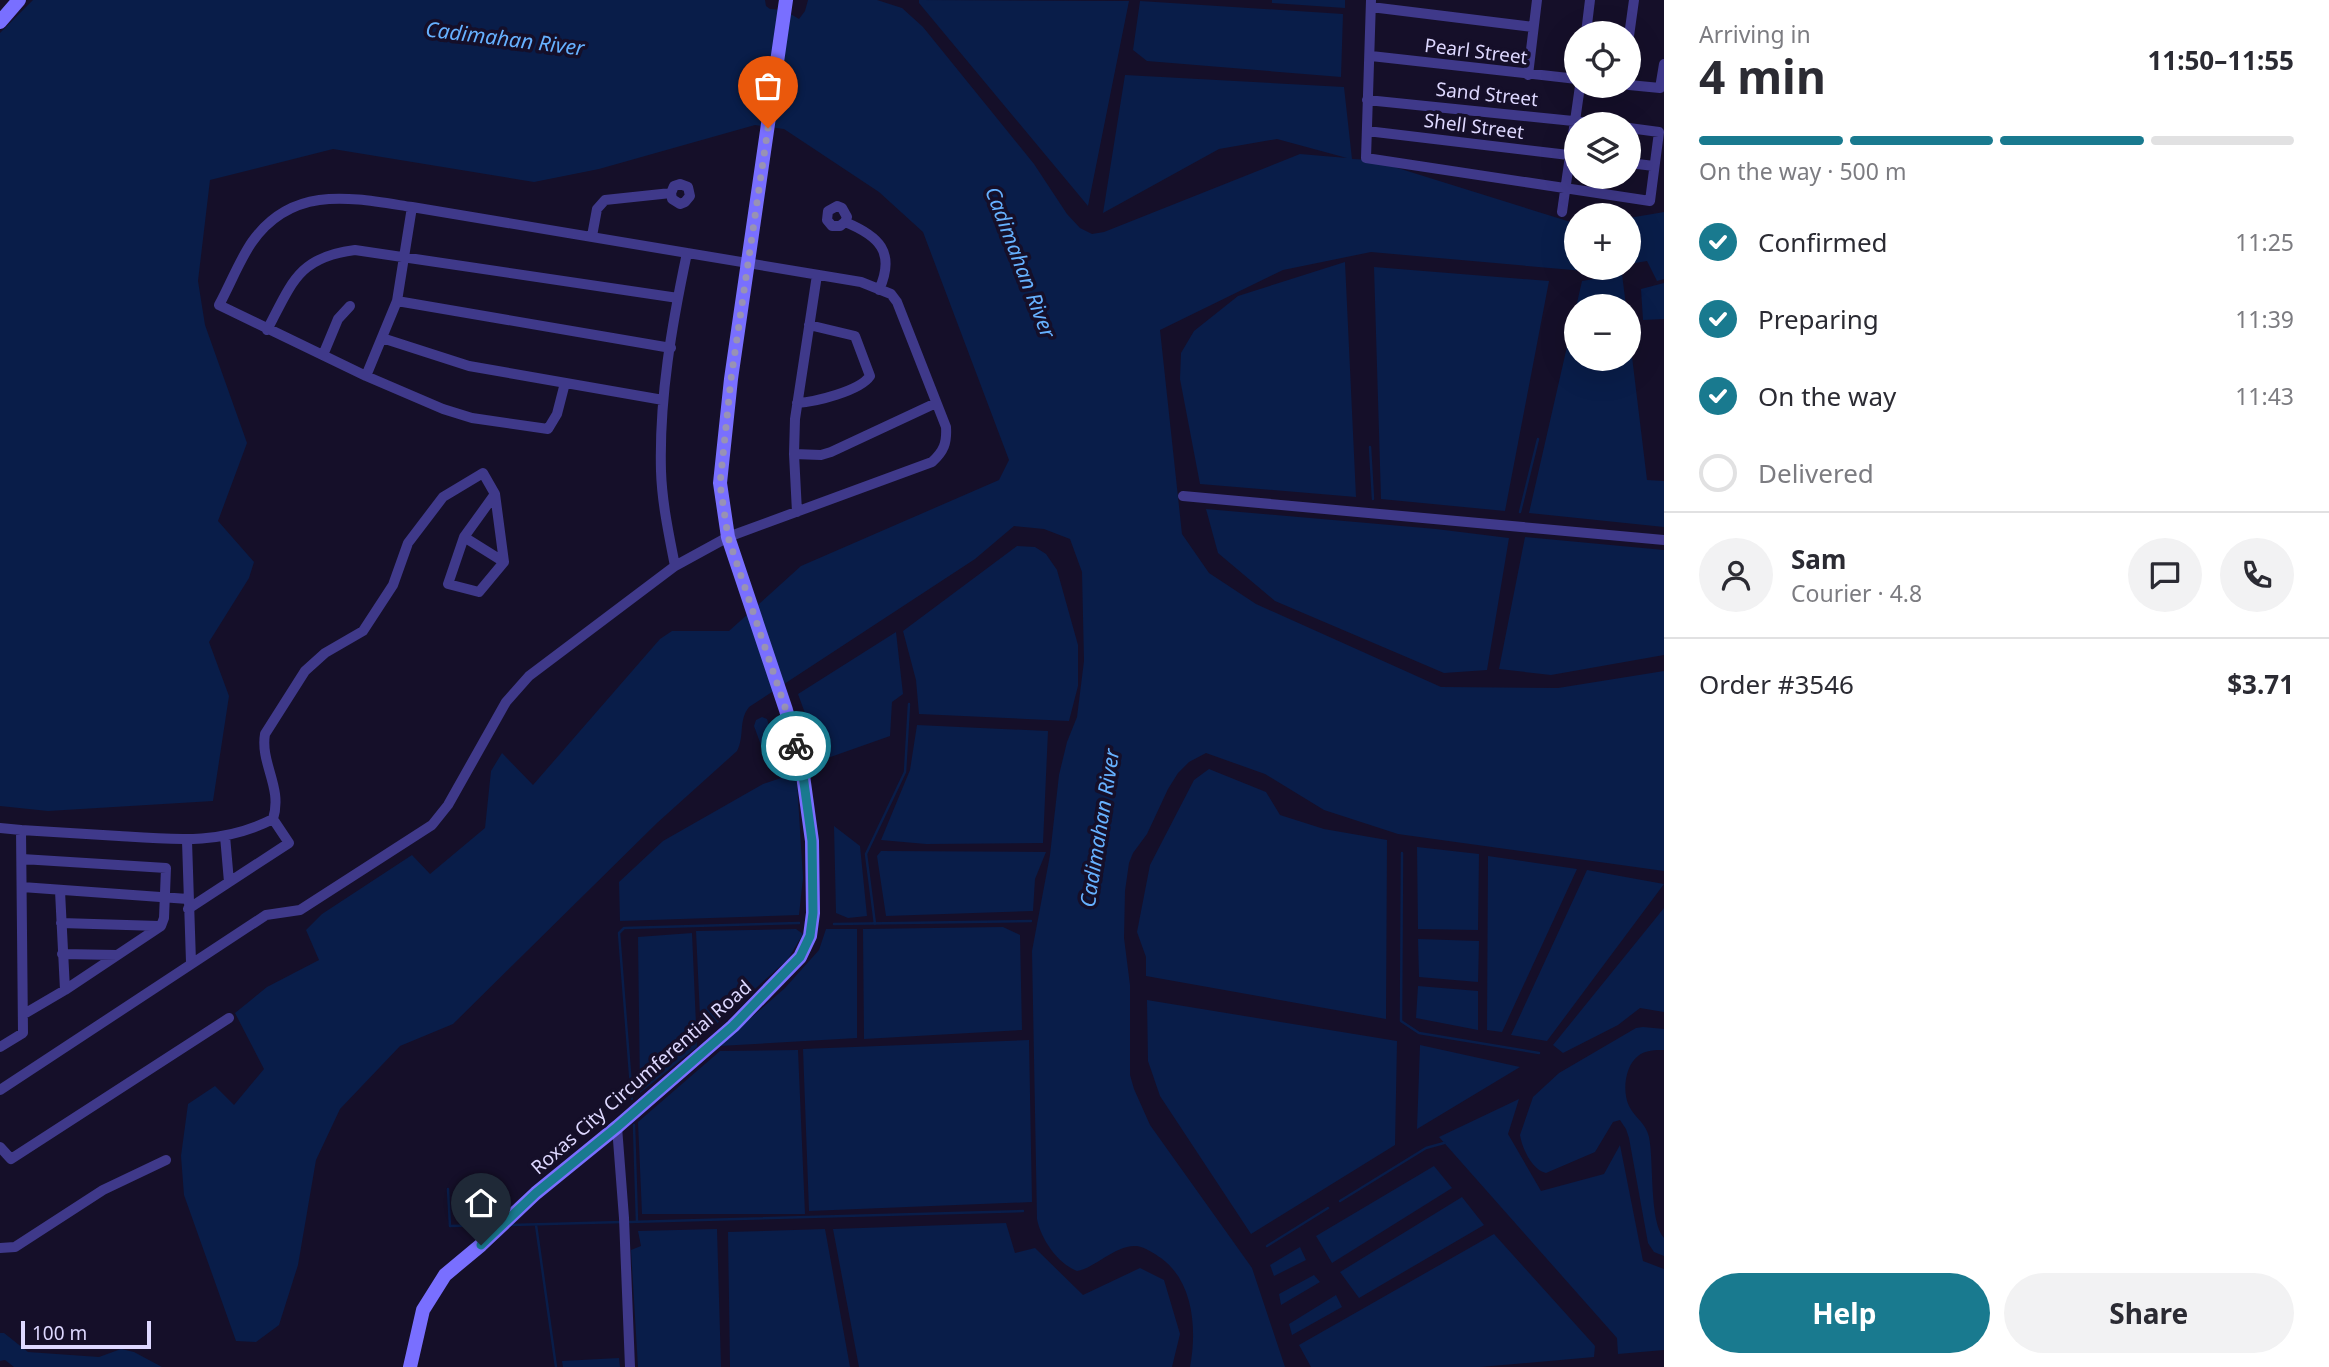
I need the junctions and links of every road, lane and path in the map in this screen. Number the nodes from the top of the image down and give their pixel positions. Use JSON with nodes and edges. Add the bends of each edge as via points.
{"nodes":[{"id":1,"x":19,"y":0,"type":"edge"},
{"id":2,"x":1537,"y":0,"type":"edge"},
{"id":3,"x":1590,"y":0,"type":"edge"},
{"id":4,"x":1634,"y":0,"type":"edge"},
{"id":5,"x":785,"y":2,"type":"edge"},
{"id":6,"x":1371,"y":4,"type":"edge"},
{"id":7,"x":1587,"y":21,"type":"edge"},
{"id":8,"x":1631,"y":21,"type":"edge"},
{"id":9,"x":0,"y":22,"type":"edge"},
{"id":10,"x":1534,"y":27,"type":"junction"},
{"id":11,"x":1371,"y":56,"type":"junction"},
{"id":12,"x":1664,"y":64,"type":"edge"},
{"id":13,"x":1528,"y":75,"type":"junction"},
{"id":14,"x":1564,"y":78,"type":"edge"},
{"id":15,"x":1641,"y":86,"type":"edge"},
{"id":16,"x":1367,"y":100,"type":"junction"},
{"id":17,"x":1564,"y":119,"type":"edge"},
{"id":18,"x":1641,"y":130,"type":"edge"},
{"id":19,"x":1367,"y":131,"type":"junction"},
{"id":20,"x":1564,"y":154,"type":"edge"},
{"id":21,"x":1641,"y":164,"type":"edge"},
{"id":22,"x":1654,"y":166,"type":"junction"},
{"id":23,"x":1564,"y":187,"type":"edge"},
{"id":24,"x":1565,"y":189,"type":"edge"},
{"id":25,"x":1577,"y":189,"type":"edge"},
{"id":26,"x":671,"y":193,"type":"dead end"},
{"id":27,"x":412,"y":207,"type":"junction"},
{"id":28,"x":1562,"y":212,"type":"dead end"},
{"id":29,"x":845,"y":222,"type":"dead end"},
{"id":30,"x":592,"y":236,"type":"junction"},
{"id":31,"x":687,"y":253,"type":"junction"},
{"id":32,"x":404,"y":258,"type":"junction"},
{"id":33,"x":748,"y":264,"type":"junction"},
{"id":34,"x":817,"y":275,"type":"junction"},
{"id":35,"x":879,"y":290,"type":"junction"},
{"id":36,"x":678,"y":298,"type":"junction"},
{"id":37,"x":397,"y":301,"type":"junction"},
{"id":38,"x":350,"y":306,"type":"dead end"},
{"id":39,"x":809,"y":325,"type":"junction"},
{"id":40,"x":267,"y":330,"type":"junction"},
{"id":41,"x":382,"y":338,"type":"junction"},
{"id":42,"x":671,"y":348,"type":"junction"},
{"id":43,"x":323,"y":355,"type":"junction"},
{"id":44,"x":366,"y":376,"type":"junction"},
{"id":45,"x":565,"y":383,"type":"junction"},
{"id":46,"x":663,"y":400,"type":"junction"},
{"id":47,"x":797,"y":403,"type":"junction"},
{"id":48,"x":936,"y":403,"type":"junction"},
{"id":49,"x":794,"y":454,"type":"junction"},
{"id":50,"x":495,"y":494,"type":"junction"},
{"id":51,"x":1183,"y":496,"type":"dead end"},
{"id":52,"x":797,"y":512,"type":"junction"},
{"id":53,"x":464,"y":537,"type":"junction"},
{"id":54,"x":728,"y":537,"type":"junction"},
{"id":55,"x":1664,"y":541,"type":"edge"},
{"id":56,"x":504,"y":562,"type":"junction"},
{"id":57,"x":675,"y":566,"type":"junction"},
{"id":58,"x":273,"y":819,"type":"junction"},
{"id":59,"x":0,"y":828,"type":"edge"},
{"id":60,"x":21,"y":830,"type":"junction"},
{"id":61,"x":225,"y":836,"type":"junction"},
{"id":62,"x":187,"y":841,"type":"junction"},
{"id":63,"x":22,"y":859,"type":"junction"},
{"id":64,"x":229,"y":882,"type":"junction"},
{"id":65,"x":22,"y":887,"type":"junction"},
{"id":66,"x":60,"y":891,"type":"junction"},
{"id":67,"x":165,"y":898,"type":"junction"},
{"id":68,"x":188,"y":904,"type":"junction"},
{"id":69,"x":61,"y":923,"type":"junction"},
{"id":70,"x":161,"y":926,"type":"junction"},
{"id":71,"x":62,"y":954,"type":"junction"},
{"id":72,"x":117,"y":956,"type":"junction"},
{"id":73,"x":191,"y":962,"type":"junction"},
{"id":74,"x":65,"y":990,"type":"junction"},
{"id":75,"x":24,"y":1014,"type":"junction"},
{"id":76,"x":229,"y":1018,"type":"dead end"},
{"id":77,"x":0,"y":1046,"type":"edge"},
{"id":78,"x":0,"y":1090,"type":"edge"},
{"id":79,"x":617,"y":1127,"type":"junction"},
{"id":80,"x":0,"y":1147,"type":"edge"},
{"id":81,"x":166,"y":1160,"type":"dead end"},
{"id":82,"x":0,"y":1248,"type":"edge"},
{"id":83,"x":410,"y":1367,"type":"edge"},
{"id":84,"x":630,"y":1367,"type":"edge"}],
"edges":[{"from":1,"to":9,"type":"main road"},
{"from":2,"to":10,"type":"street"},
{"from":3,"to":7,"type":"street"},
{"from":4,"to":8,"type":"street"},
{"from":5,"to":33,"type":"main road","name":"Roxas City Circumferential Road"},
{"from":6,"to":10,"type":"street"},
{"from":6,"to":11,"type":"street"},
{"from":10,"to":13,"type":"street"},
{"from":11,"to":13,"type":"street","name":"Pearl Street"},
{"from":11,"to":16,"type":"street"},
{"from":12,"to":15,"type":"street","via":[[1660,88]]},
{"from":13,"to":14,"type":"street","name":"Pearl Street"},
{"from":16,"to":17,"type":"street","name":"Sand Street"},
{"from":16,"to":19,"type":"street"},
{"from":18,"to":22,"type":"street","via":[[1659,132]]},
{"from":19,"to":20,"type":"street","name":"Shell Street"},
{"from":19,"to":23,"type":"street","via":[[1366,158]]},
{"from":21,"to":22,"type":"street"},
{"from":22,"to":25,"type":"street","via":[[1650,201]]},
{"from":24,"to":28,"type":"street"},
{"from":26,"to":30,"type":"street","via":[[605,200],[597,209]]},
{"from":27,"to":30,"type":"street"},
{"from":27,"to":32,"type":"street"},
{"from":27,"to":40,"type":"street","via":[[323,199],[300,203],[267,224],[251,244],[219,305]]},
{"from":29,"to":35,"type":"street","via":[[868,231],[881,246],[886,267]]},
{"from":30,"to":31,"type":"street"},
{"from":31,"to":33,"type":"street"},
{"from":31,"to":36,"type":"street"},
{"from":32,"to":36,"type":"street"},
{"from":32,"to":37,"type":"street"},
{"from":32,"to":40,"type":"street","via":[[355,250],[331,253],[308,265],[293,280]]},
{"from":33,"to":34,"type":"street"},
{"from":33,"to":54,"type":"main road","name":"Roxas City Circumferential Road","via":[[720,484]]},
{"from":34,"to":35,"type":"street","via":[[861,282]]},
{"from":34,"to":39,"type":"street"},
{"from":35,"to":48,"type":"street","via":[[897,302]]},
{"from":36,"to":42,"type":"street"},
{"from":37,"to":41,"type":"street"},
{"from":37,"to":42,"type":"street"},
{"from":38,"to":43,"type":"street","via":[[338,319]]},
{"from":39,"to":47,"type":"street"},
{"from":39,"to":47,"type":"street","via":[[855,337],[870,376],[864,383],[816,402]]},
{"from":40,"to":43,"type":"street"},
{"from":41,"to":44,"type":"street"},
{"from":41,"to":45,"type":"street","via":[[469,366]]},
{"from":42,"to":46,"type":"street"},
{"from":43,"to":44,"type":"street"},
{"from":44,"to":45,"type":"street","via":[[472,418],[548,429]]},
{"from":45,"to":46,"type":"street"},
{"from":46,"to":57,"type":"street","via":[[661,473]]},
{"from":47,"to":49,"type":"street"},
{"from":48,"to":49,"type":"street","via":[[831,452]]},
{"from":48,"to":52,"type":"street","via":[[947,437],[945,447],[932,461]]},
{"from":49,"to":52,"type":"street"},
{"from":50,"to":53,"type":"street"},
{"from":50,"to":56,"type":"street"},
{"from":50,"to":58,"type":"street","via":[[483,473],[443,497],[408,543],[393,585],[363,631],[305,671],[265,734],[263,747],[278,805]]},
{"from":51,"to":55,"type":"street"},
{"from":52,"to":54,"type":"street"},
{"from":53,"to":56,"type":"street"},
{"from":53,"to":56,"type":"street","via":[[448,584],[479,592]]},
{"from":54,"to":57,"type":"street"},
{"from":54,"to":79,"type":"main road","name":"Roxas City Circumferential Road","via":[[802,768],[812,841],[810,936],[800,957],[762,998]]},
{"from":57,"to":73,"type":"street","via":[[529,676],[506,702],[432,825],[300,910],[265,915]]},
{"from":58,"to":61,"type":"street"},
{"from":58,"to":64,"type":"street","via":[[289,843]]},
{"from":59,"to":60,"type":"street"},
{"from":60,"to":62,"type":"street"},
{"from":60,"to":63,"type":"street"},
{"from":61,"to":62,"type":"street"},
{"from":61,"to":64,"type":"street"},
{"from":62,"to":68,"type":"street"},
{"from":63,"to":65,"type":"street"},
{"from":63,"to":67,"type":"street","via":[[166,868]]},
{"from":64,"to":68,"type":"street"},
{"from":65,"to":66,"type":"street"},
{"from":65,"to":75,"type":"street"},
{"from":66,"to":67,"type":"street"},
{"from":66,"to":69,"type":"street"},
{"from":67,"to":68,"type":"street"},
{"from":67,"to":70,"type":"street"},
{"from":68,"to":73,"type":"street"},
{"from":69,"to":70,"type":"street"},
{"from":69,"to":71,"type":"street"},
{"from":70,"to":72,"type":"street"},
{"from":71,"to":72,"type":"street"},
{"from":71,"to":74,"type":"street"},
{"from":72,"to":74,"type":"street"},
{"from":73,"to":78,"type":"street"},
{"from":74,"to":75,"type":"street"},
{"from":75,"to":77,"type":"street","via":[[23,1033]]},
{"from":76,"to":80,"type":"street","via":[[10,1159]]},
{"from":79,"to":83,"type":"main road","name":"Roxas City Circumferential Road","via":[[445,1275],[423,1310]]},
{"from":79,"to":84,"type":"street"},
{"from":81,"to":82,"type":"street","via":[[103,1190],[15,1247]]}]}
